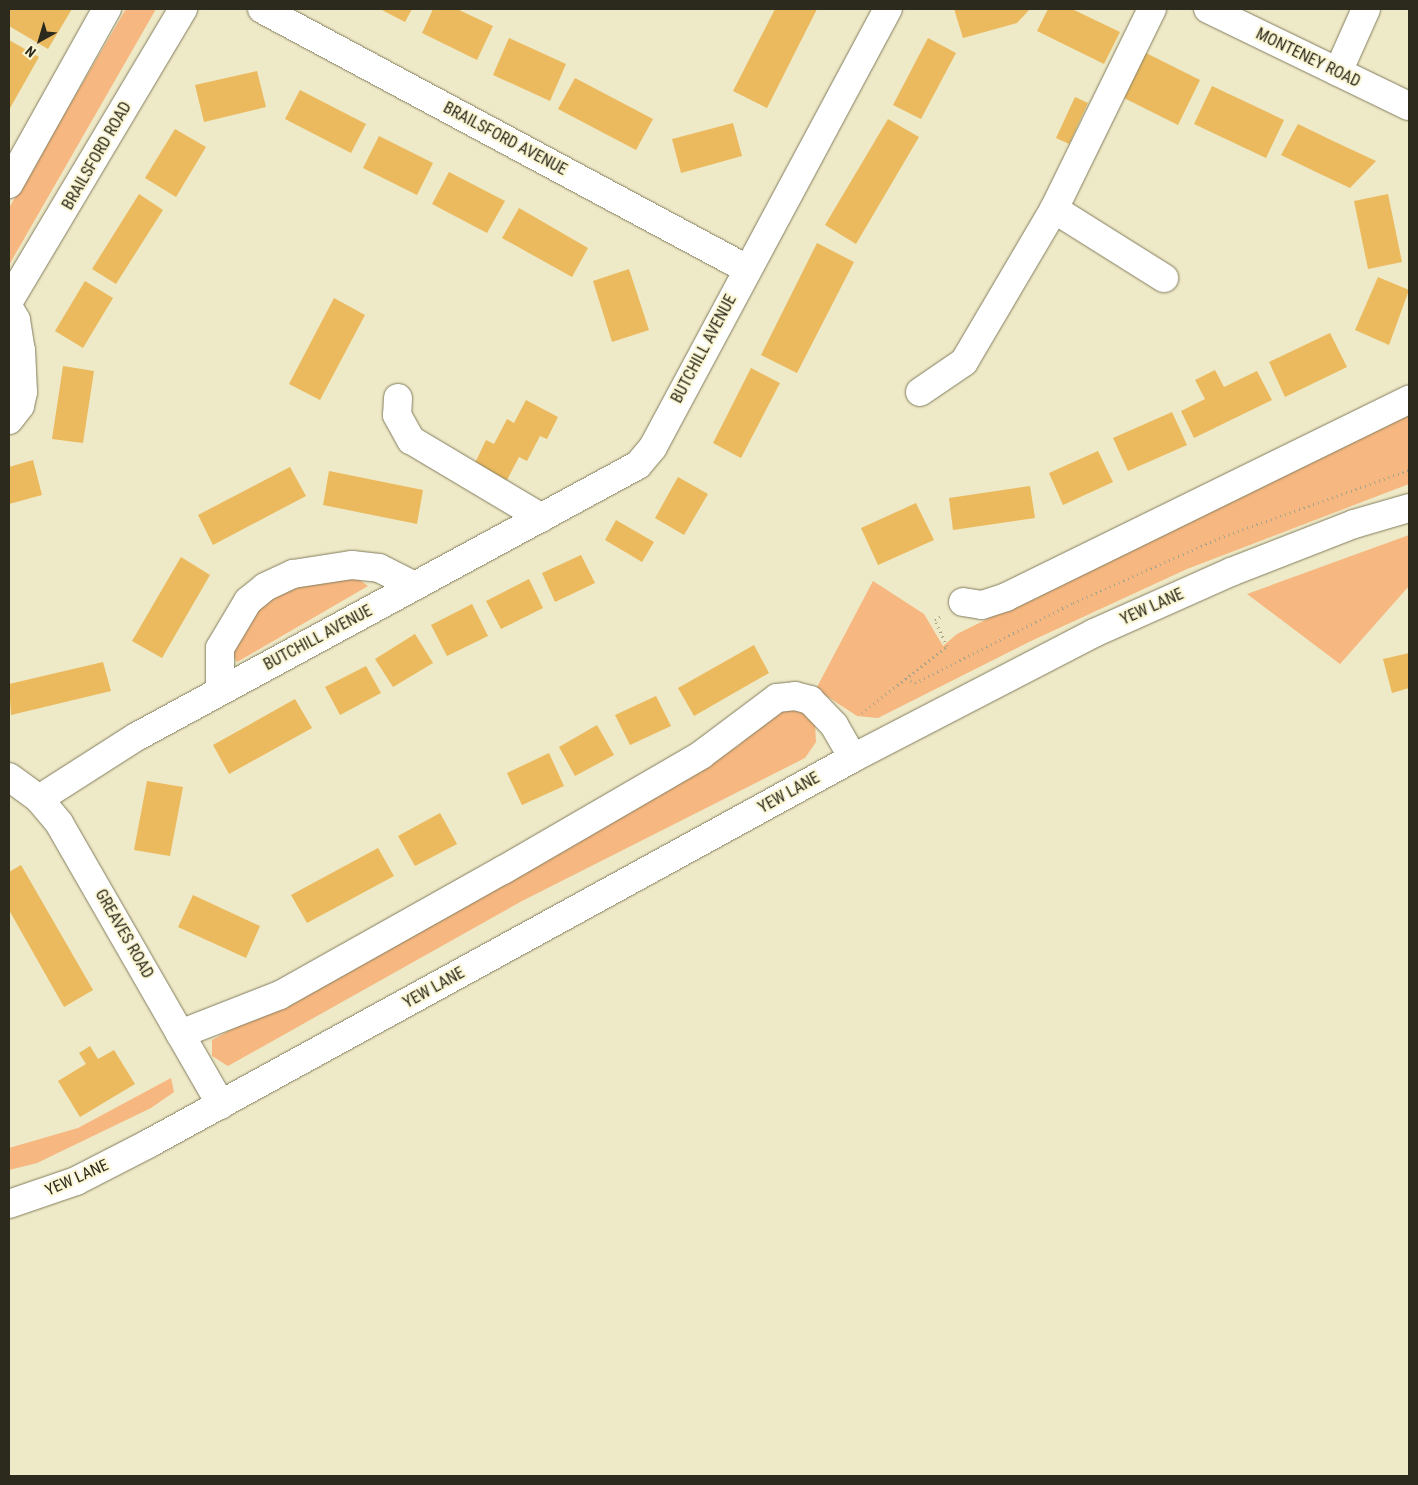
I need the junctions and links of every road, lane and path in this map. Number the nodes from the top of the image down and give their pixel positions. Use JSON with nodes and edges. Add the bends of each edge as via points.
{"nodes":[{"id":1,"x":107,"y":9,"type":"edge"},
{"id":2,"x":183,"y":9,"type":"edge"},
{"id":3,"x":262,"y":9,"type":"edge"},
{"id":4,"x":888,"y":9,"type":"edge"},
{"id":5,"x":1152,"y":9,"type":"edge"},
{"id":6,"x":1208,"y":9,"type":"edge"},
{"id":7,"x":1366,"y":9,"type":"edge"},
{"id":8,"x":1338,"y":72,"type":"junction"},
{"id":9,"x":1409,"y":106,"type":"edge"},
{"id":10,"x":9,"y":184,"type":"edge"},
{"id":11,"x":1054,"y":209,"type":"junction"},
{"id":12,"x":747,"y":268,"type":"junction"},
{"id":13,"x":1164,"y":278,"type":"dead end"},
{"id":14,"x":9,"y":301,"type":"edge"},
{"id":15,"x":9,"y":308,"type":"edge"},
{"id":16,"x":920,"y":392,"type":"dead end"},
{"id":17,"x":398,"y":398,"type":"dead end"},
{"id":18,"x":1409,"y":400,"type":"edge"},
{"id":19,"x":9,"y":420,"type":"edge"},
{"id":20,"x":1409,"y":508,"type":"edge"},
{"id":21,"x":542,"y":518,"type":"junction"},
{"id":22,"x":415,"y":586,"type":"junction"},
{"id":23,"x":963,"y":602,"type":"joint"},
{"id":24,"x":220,"y":690,"type":"junction"},
{"id":25,"x":838,"y":732,"type":"junction"},
{"id":26,"x":853,"y":758,"type":"junction"},
{"id":27,"x":9,"y":777,"type":"edge"},
{"id":28,"x":39,"y":799,"type":"junction"},
{"id":29,"x":180,"y":1034,"type":"junction"},
{"id":30,"x":220,"y":1105,"type":"junction"},
{"id":31,"x":9,"y":1204,"type":"edge"}],
"edges":[{"from":1,"to":10,"type":"street"},
{"from":2,"to":14,"type":"street","name":"BRAILSFORD ROAD"},
{"from":3,"to":12,"type":"street","name":"BRAILSFORD AVENUE"},
{"from":4,"to":12,"type":"street","name":"BUTCHILL AVENUE"},
{"from":5,"to":11,"type":"street"},
{"from":6,"to":8,"type":"street","name":"MONTENEY ROAD"},
{"from":7,"to":8,"type":"street"},
{"from":8,"to":9,"type":"street","name":"MONTENEY ROAD"},
{"from":11,"to":13,"type":"street"},
{"from":11,"to":16,"type":"street","via":[[964,362]]},
{"from":12,"to":21,"type":"street","name":"BUTCHILL AVENUE","via":[[653,447],[638,465]]},
{"from":15,"to":19,"type":"street","via":[[16,320],[22,350],[23,392],[20,406]]},
{"from":17,"to":21,"type":"street","via":[[399,421],[412,440]]},
{"from":18,"to":23,"type":"street","via":[[1006,597],[982,605]]},
{"from":20,"to":26,"type":"street","name":"YEW LANE","via":[[1354,524],[1231,572],[1112,625]]},
{"from":21,"to":22,"type":"street","name":"BUTCHILL AVENUE"},
{"from":22,"to":24,"type":"street","name":"BUTCHILL AVENUE"},
{"from":22,"to":24,"type":"street","via":[[379,568],[352,565],[293,574],[265,588],[248,601],[220,648]]},
{"from":23,"to":25,"type":"path","via":[[935,620],[947,646]]},
{"from":24,"to":28,"type":"street","name":"BUTCHILL AVENUE","via":[[136,737]]},
{"from":25,"to":26,"type":"street"},
{"from":25,"to":29,"type":"street","via":[[810,700],[794,696],[777,698],[701,755],[494,875],[280,995]]},
{"from":26,"to":30,"type":"street","name":"YEW LANE"},
{"from":27,"to":28,"type":"street","name":"GREAVES ROAD"},
{"from":28,"to":29,"type":"street","name":"GREAVES ROAD","via":[[59,823]]},
{"from":29,"to":30,"type":"street","name":"GREAVES ROAD"},
{"from":30,"to":31,"type":"street","name":"YEW LANE","via":[[76,1181]]}]}
